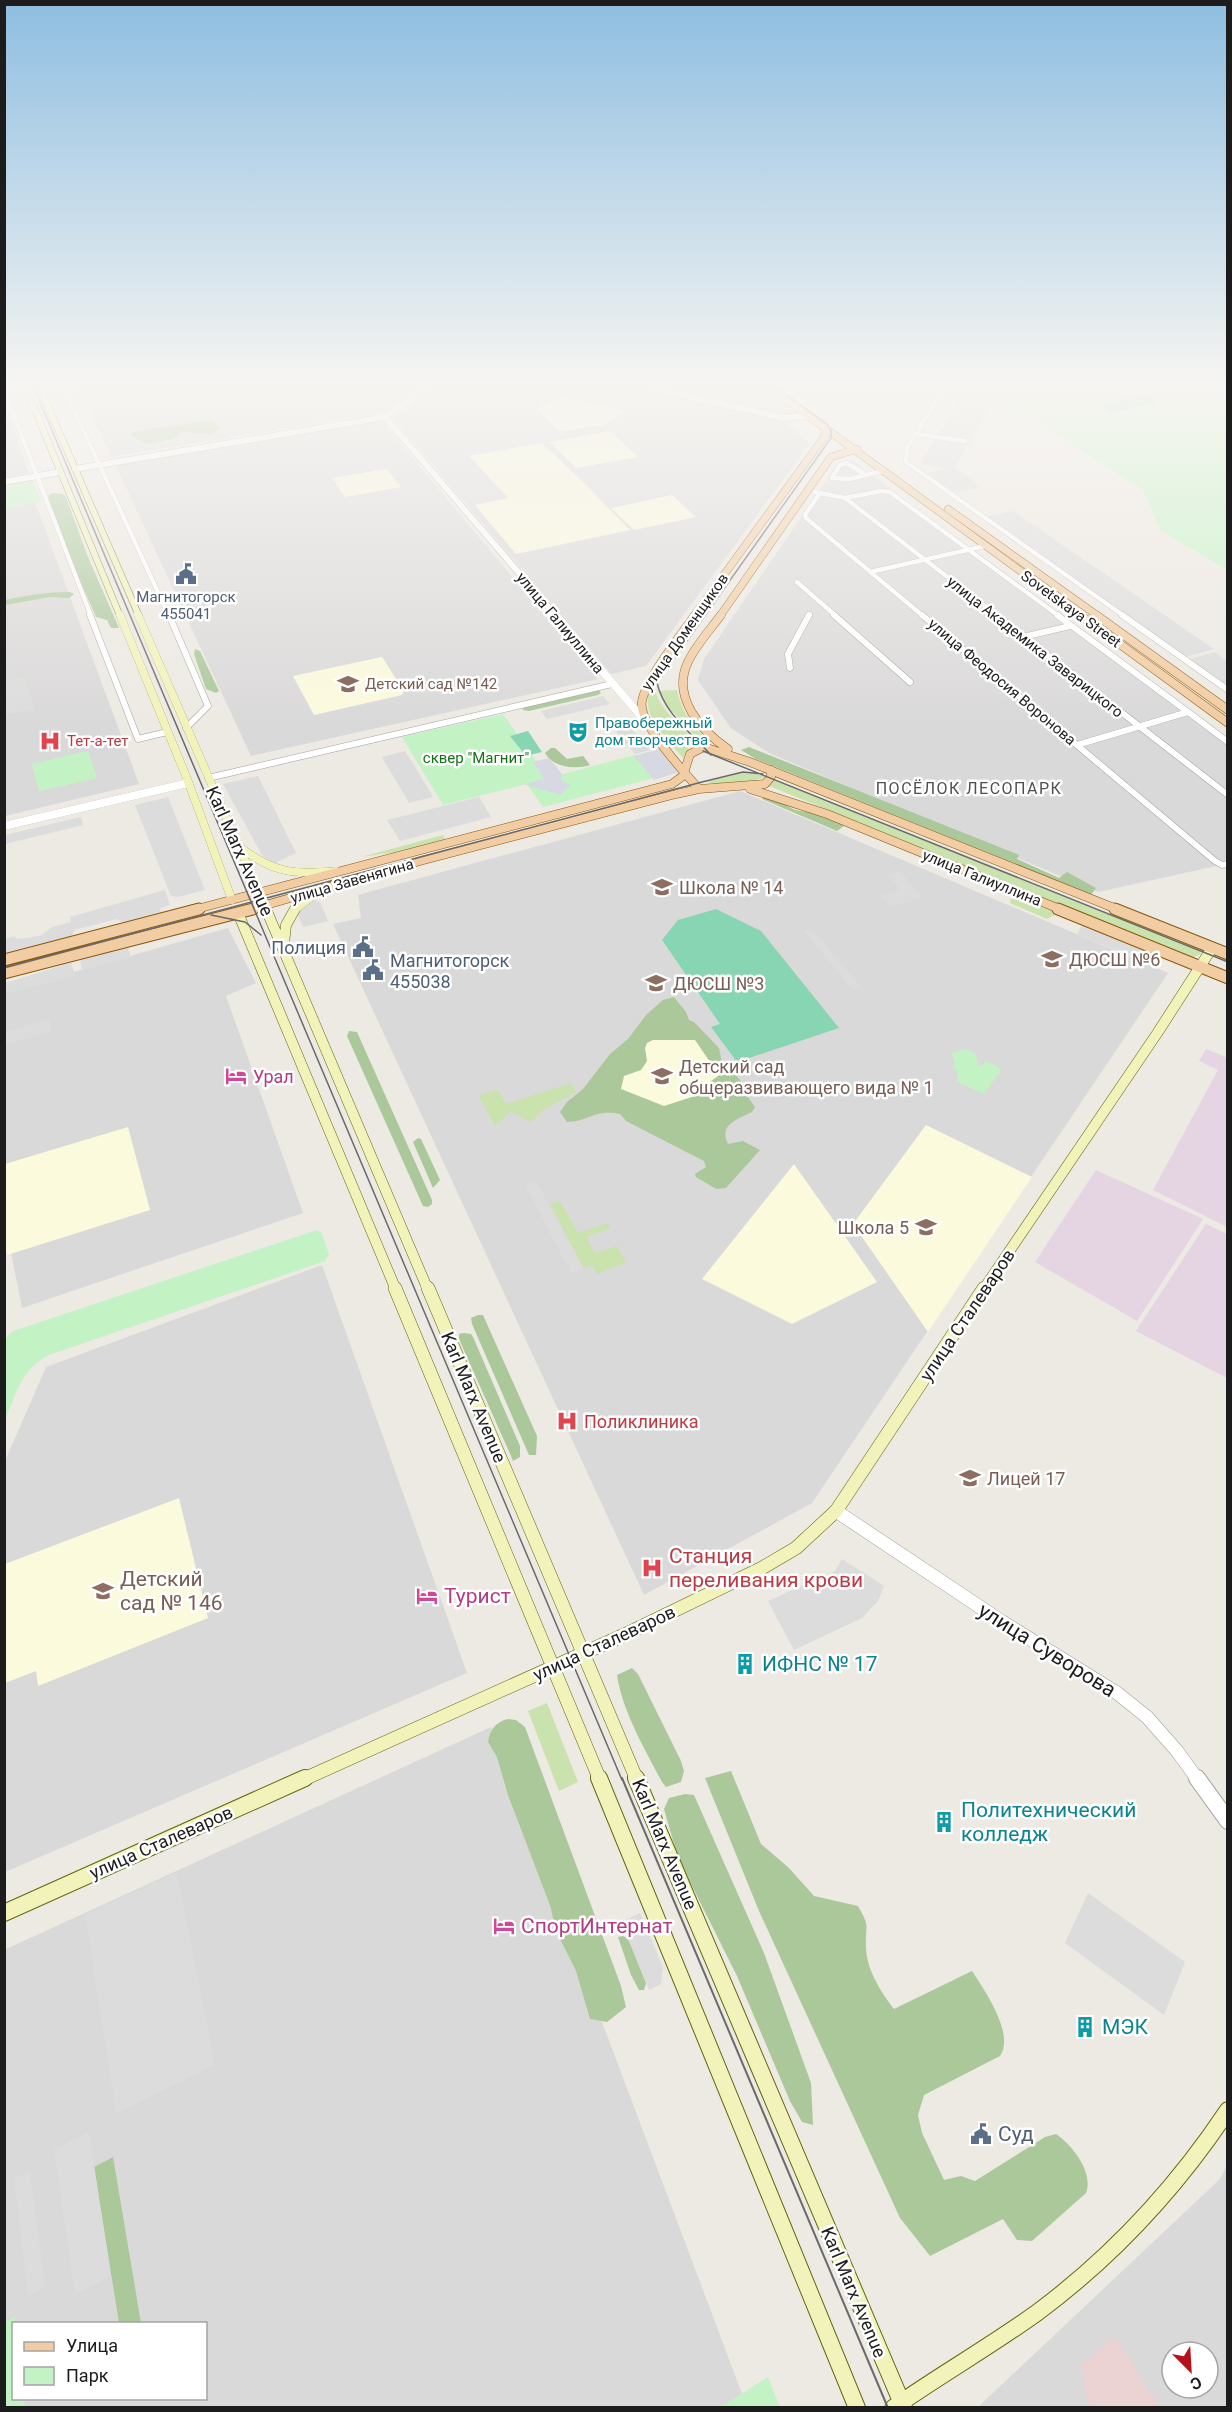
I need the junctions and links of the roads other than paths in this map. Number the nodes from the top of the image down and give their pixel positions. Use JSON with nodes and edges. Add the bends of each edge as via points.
{"nodes":[{"id":1,"x":46,"y":501,"type":"edge"},
{"id":2,"x":72,"y":501,"type":"edge"},
{"id":3,"x":89,"y":501,"type":"edge"},
{"id":4,"x":116,"y":501,"type":"edge"},
{"id":5,"x":456,"y":501,"type":"edge"},
{"id":6,"x":778,"y":501,"type":"edge"},
{"id":7,"x":801,"y":501,"type":"edge"},
{"id":8,"x":815,"y":501,"type":"edge"},
{"id":9,"x":848,"y":501,"type":"edge"},
{"id":10,"x":901,"y":501,"type":"edge"},
{"id":11,"x":923,"y":501,"type":"edge"},
{"id":12,"x":937,"y":501,"type":"edge"},
{"id":13,"x":958,"y":501,"type":"edge"},
{"id":14,"x":985,"y":546,"type":"junction"},
{"id":15,"x":967,"y":550,"type":"junction"},
{"id":16,"x":923,"y":560,"type":"junction"},
{"id":17,"x":870,"y":572,"type":"junction"},
{"id":18,"x":797,"y":582,"type":"dead end"},
{"id":19,"x":1086,"y":590,"type":"junction"},
{"id":20,"x":1068,"y":595,"type":"junction"},
{"id":21,"x":809,"y":615,"type":"dead end"},
{"id":22,"x":1070,"y":626,"type":"junction"},
{"id":23,"x":1023,"y":637,"type":"junction"},
{"id":24,"x":1139,"y":646,"type":"junction"},
{"id":25,"x":1126,"y":649,"type":"junction"},
{"id":26,"x":790,"y":668,"type":"dead end"},
{"id":27,"x":910,"y":682,"type":"dead end"},
{"id":28,"x":612,"y":684,"type":"junction"},
{"id":29,"x":1227,"y":690,"type":"edge"},
{"id":30,"x":641,"y":698,"type":"junction"},
{"id":31,"x":627,"y":701,"type":"junction"},
{"id":32,"x":1227,"y":710,"type":"edge"},
{"id":33,"x":1188,"y":712,"type":"junction"},
{"id":34,"x":646,"y":722,"type":"junction"},
{"id":35,"x":1227,"y":723,"type":"edge"},
{"id":36,"x":1140,"y":727,"type":"junction"},
{"id":37,"x":186,"y":728,"type":"junction"},
{"id":38,"x":167,"y":732,"type":"junction"},
{"id":39,"x":1227,"y":742,"type":"edge"},
{"id":40,"x":1077,"y":745,"type":"junction"},
{"id":41,"x":750,"y":762,"type":"junction"},
{"id":42,"x":771,"y":770,"type":"junction"},
{"id":43,"x":685,"y":771,"type":"junction"},
{"id":44,"x":208,"y":778,"type":"junction"},
{"id":45,"x":188,"y":783,"type":"junction"},
{"id":46,"x":734,"y":787,"type":"junction"},
{"id":47,"x":699,"y":789,"type":"junction"},
{"id":48,"x":1227,"y":795,"type":"edge"},
{"id":49,"x":4,"y":826,"type":"edge"},
{"id":50,"x":239,"y":847,"type":"junction"},
{"id":51,"x":1225,"y":864,"type":"edge"},
{"id":52,"x":342,"y":870,"type":"junction"},
{"id":53,"x":325,"y":888,"type":"junction"},
{"id":54,"x":262,"y":899,"type":"junction"},
{"id":55,"x":232,"y":900,"type":"junction"},
{"id":56,"x":238,"y":913,"type":"junction"},
{"id":57,"x":1212,"y":948,"type":"junction"},
{"id":58,"x":284,"y":951,"type":"junction"},
{"id":59,"x":1227,"y":954,"type":"edge"},
{"id":60,"x":4,"y":960,"type":"edge"},
{"id":61,"x":1199,"y":966,"type":"junction"},
{"id":62,"x":4,"y":973,"type":"edge"},
{"id":63,"x":1227,"y":978,"type":"edge"},
{"id":64,"x":836,"y":1511,"type":"junction"},
{"id":65,"x":582,"y":1654,"type":"junction"},
{"id":66,"x":554,"y":1667,"type":"junction"},
{"id":67,"x":1227,"y":1821,"type":"edge"},
{"id":68,"x":4,"y":1913,"type":"edge"},
{"id":69,"x":1227,"y":2110,"type":"edge"},
{"id":70,"x":899,"y":2406,"type":"edge"},
{"id":71,"x":856,"y":2408,"type":"edge"}],
"edges":[{"from":1,"to":38,"type":"street","via":[[138,739]]},
{"from":2,"to":38,"type":"main road","name":"Karl Marx Avenue"},
{"from":3,"to":37,"type":"main road","name":"Karl Marx Avenue"},
{"from":4,"to":37,"type":"street","via":[[208,706]]},
{"from":5,"to":28,"type":"street","name":"улица Галиуллина"},
{"from":6,"to":30,"type":"main road","name":"улица Доменщиков","via":[[668,653]]},
{"from":7,"to":41,"type":"main road","name":"улица Доменщиков","via":[[691,658],[684,676],[685,696],[695,720],[719,744]]},
{"from":8,"to":17,"type":"street","name":"улица Феодосия Воронова","via":[[805,517]]},
{"from":9,"to":16,"type":"street","name":"улица Академика Заварицкого"},
{"from":10,"to":15,"type":"street"},
{"from":11,"to":14,"type":"main road","name":"Sovetskaya Street"},
{"from":12,"to":20,"type":"main road","name":"Sovetskaya Street"},
{"from":13,"to":19,"type":"street"},
{"from":14,"to":15,"type":"street"},
{"from":14,"to":25,"type":"main road","name":"Sovetskaya Street"},
{"from":15,"to":16,"type":"street"},
{"from":15,"to":22,"type":"street"},
{"from":16,"to":17,"type":"street"},
{"from":16,"to":23,"type":"street","name":"улица Академика Заварицкого"},
{"from":17,"to":40,"type":"street","name":"улица Феодосия Воронова"},
{"from":18,"to":27,"type":"street"},
{"from":19,"to":20,"type":"street"},
{"from":19,"to":29,"type":"street"},
{"from":20,"to":24,"type":"main road","name":"Sovetskaya Street"},
{"from":21,"to":26,"type":"street","via":[[788,654]]},
{"from":22,"to":23,"type":"street"},
{"from":22,"to":33,"type":"street"},
{"from":23,"to":36,"type":"street","name":"улица Академика Заварицкого"},
{"from":24,"to":25,"type":"main road"},
{"from":24,"to":32,"type":"main road","name":"Sovetskaya Street"},
{"from":25,"to":35,"type":"main road","name":"Sovetskaya Street"},
{"from":28,"to":31,"type":"street","name":"улица Галиуллина"},
{"from":28,"to":44,"type":"street"},
{"from":30,"to":31,"type":"street"},
{"from":30,"to":34,"type":"main road","name":"улица Доменщиков"},
{"from":31,"to":34,"type":"street","name":"улица Галиуллина"},
{"from":33,"to":36,"type":"street"},
{"from":33,"to":39,"type":"street"},
{"from":34,"to":43,"type":"main road","name":"улица Галиуллина"},
{"from":36,"to":40,"type":"street"},
{"from":36,"to":48,"type":"street","name":"улица Академика Заварицкого"},
{"from":37,"to":44,"type":"main road","name":"Karl Marx Avenue"},
{"from":38,"to":45,"type":"main road","name":"Karl Marx Avenue"},
{"from":40,"to":51,"type":"street","name":"улица Феодосия Воронова"},
{"from":41,"to":42,"type":"main road","name":"улица Галиуллина"},
{"from":41,"to":43,"type":"main road","name":"улица Галиуллина","via":[[704,747],[690,754]]},
{"from":42,"to":46,"type":"main road","name":"улица Галиуллина","via":[[765,784]]},
{"from":42,"to":57,"type":"main road","name":"улица Галиуллина"},
{"from":43,"to":47,"type":"main road","name":"улица Галиуллина"},
{"from":43,"to":52,"type":"main road","name":"улица Завенягина","via":[[680,782],[664,787]]},
{"from":44,"to":50,"type":"main road","name":"Karl Marx Avenue"},
{"from":45,"to":49,"type":"street"},
{"from":45,"to":55,"type":"main road","name":"Karl Marx Avenue"},
{"from":46,"to":47,"type":"main road","name":"улица Галиуллина"},
{"from":46,"to":61,"type":"main road","name":"улица Галиуллина","via":[[760,790],[827,814]]},
{"from":47,"to":53,"type":"main road","name":"улица Завенягина"},
{"from":50,"to":52,"type":"main road","via":[[277,871]]},
{"from":50,"to":54,"type":"main road","name":"Karl Marx Avenue"},
{"from":52,"to":54,"type":"main road","name":"улица Завенягина"},
{"from":53,"to":54,"type":"main road","name":"улица Завенягина"},
{"from":53,"to":58,"type":"main road","via":[[289,915],[283,929]]},
{"from":54,"to":55,"type":"main road","name":"улица Завенягина"},
{"from":54,"to":56,"type":"main road","name":"улица Завенягина"},
{"from":54,"to":58,"type":"main road","name":"Karl Marx Avenue"},
{"from":55,"to":56,"type":"main road","name":"Karl Marx Avenue"},
{"from":55,"to":60,"type":"main road","name":"улица Завенягина"},
{"from":56,"to":62,"type":"main road","name":"улица Завенягина"},
{"from":56,"to":66,"type":"main road","name":"Karl Marx Avenue"},
{"from":57,"to":59,"type":"main road","name":"улица Галиуллина"},
{"from":57,"to":61,"type":"main road","name":"улица Сталеваров"},
{"from":58,"to":65,"type":"main road","name":"Karl Marx Avenue"},
{"from":61,"to":63,"type":"main road","name":"улица Галиуллина"},
{"from":61,"to":64,"type":"main road","name":"улица Сталеваров"},
{"from":64,"to":65,"type":"main road","name":"улица Сталеваров","via":[[796,1548],[762,1568]]},
{"from":64,"to":67,"type":"street","name":"улица Суворова","via":[[1117,1693],[1147,1717],[1177,1750]]},
{"from":65,"to":66,"type":"main road","name":"улица Сталеваров"},
{"from":65,"to":70,"type":"main road","name":"Karl Marx Avenue"},
{"from":66,"to":68,"type":"main road","name":"улица Сталеваров"},
{"from":66,"to":71,"type":"main road","name":"Karl Marx Avenue"},
{"from":69,"to":70,"type":"main road","via":[[1172,2188],[1081,2277]]}]}
